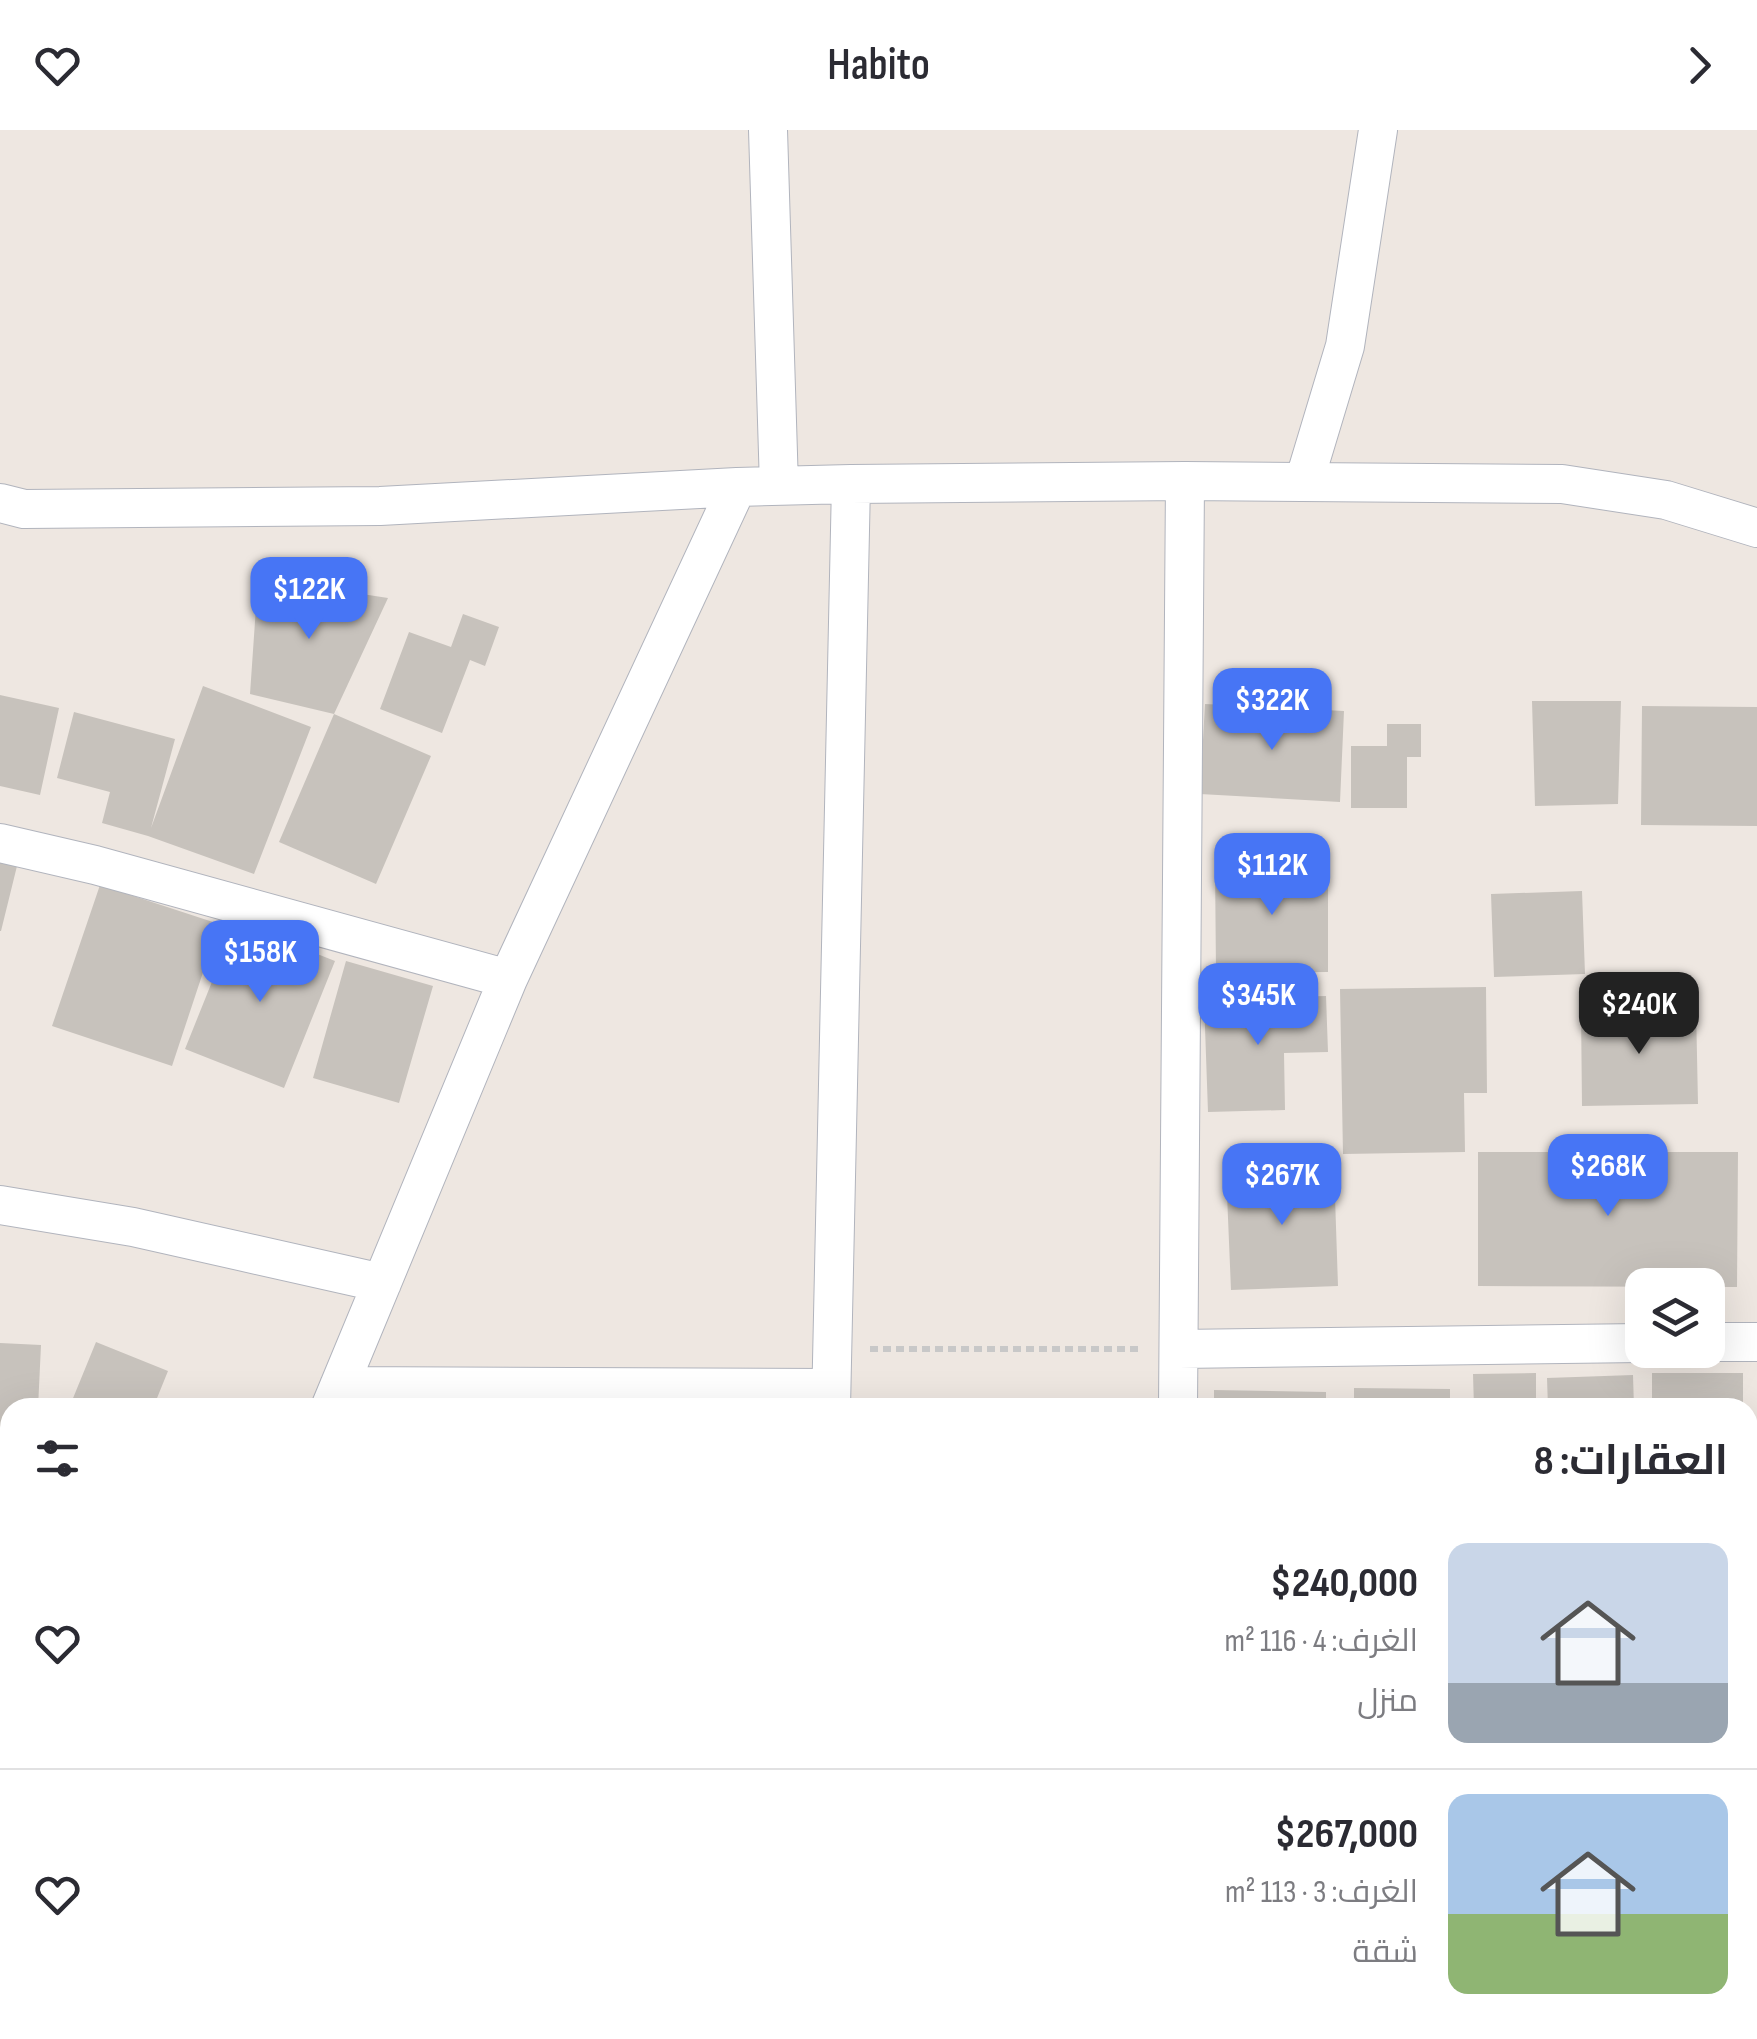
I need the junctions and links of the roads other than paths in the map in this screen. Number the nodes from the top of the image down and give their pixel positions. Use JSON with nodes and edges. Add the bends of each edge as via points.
{"nodes":[{"id":1,"x":768,"y":130,"type":"edge"},
{"id":2,"x":1378,"y":130,"type":"edge"},
{"id":3,"x":1185,"y":480,"type":"junction"},
{"id":4,"x":1304,"y":482,"type":"junction"},
{"id":5,"x":851,"y":484,"type":"junction"},
{"id":6,"x":780,"y":486,"type":"junction"},
{"id":7,"x":737,"y":487,"type":"junction"},
{"id":8,"x":0,"y":503,"type":"edge"},
{"id":9,"x":1757,"y":528,"type":"edge"},
{"id":10,"x":0,"y":843,"type":"edge"},
{"id":11,"x":508,"y":978,"type":"junction"},
{"id":12,"x":0,"y":1205,"type":"edge"},
{"id":13,"x":382,"y":1283,"type":"junction"},
{"id":14,"x":1725,"y":1342,"type":"edge"},
{"id":15,"x":1757,"y":1342,"type":"edge"},
{"id":16,"x":1625,"y":1343,"type":"edge"},
{"id":17,"x":1179,"y":1349,"type":"junction"},
{"id":18,"x":335,"y":1396,"type":"edge"},
{"id":19,"x":831,"y":1398,"type":"edge"},
{"id":20,"x":1178,"y":1398,"type":"edge"}],
"edges":[{"from":1,"to":6,"type":"street"},
{"from":2,"to":4,"type":"street","via":[[1345,346]]},
{"from":3,"to":4,"type":"street"},
{"from":3,"to":5,"type":"street"},
{"from":3,"to":17,"type":"street"},
{"from":4,"to":9,"type":"street","via":[[1562,484],[1666,500]]},
{"from":5,"to":6,"type":"street"},
{"from":5,"to":19,"type":"street"},
{"from":6,"to":7,"type":"street"},
{"from":7,"to":8,"type":"street","via":[[380,506]]},
{"from":7,"to":11,"type":"street"},
{"from":10,"to":11,"type":"street"},
{"from":11,"to":13,"type":"street"},
{"from":12,"to":13,"type":"street","via":[[133,1227]]},
{"from":13,"to":18,"type":"street"},
{"from":14,"to":15,"type":"street"},
{"from":16,"to":17,"type":"street"},
{"from":17,"to":20,"type":"street"},
{"from":18,"to":19,"type":"street"}]}
